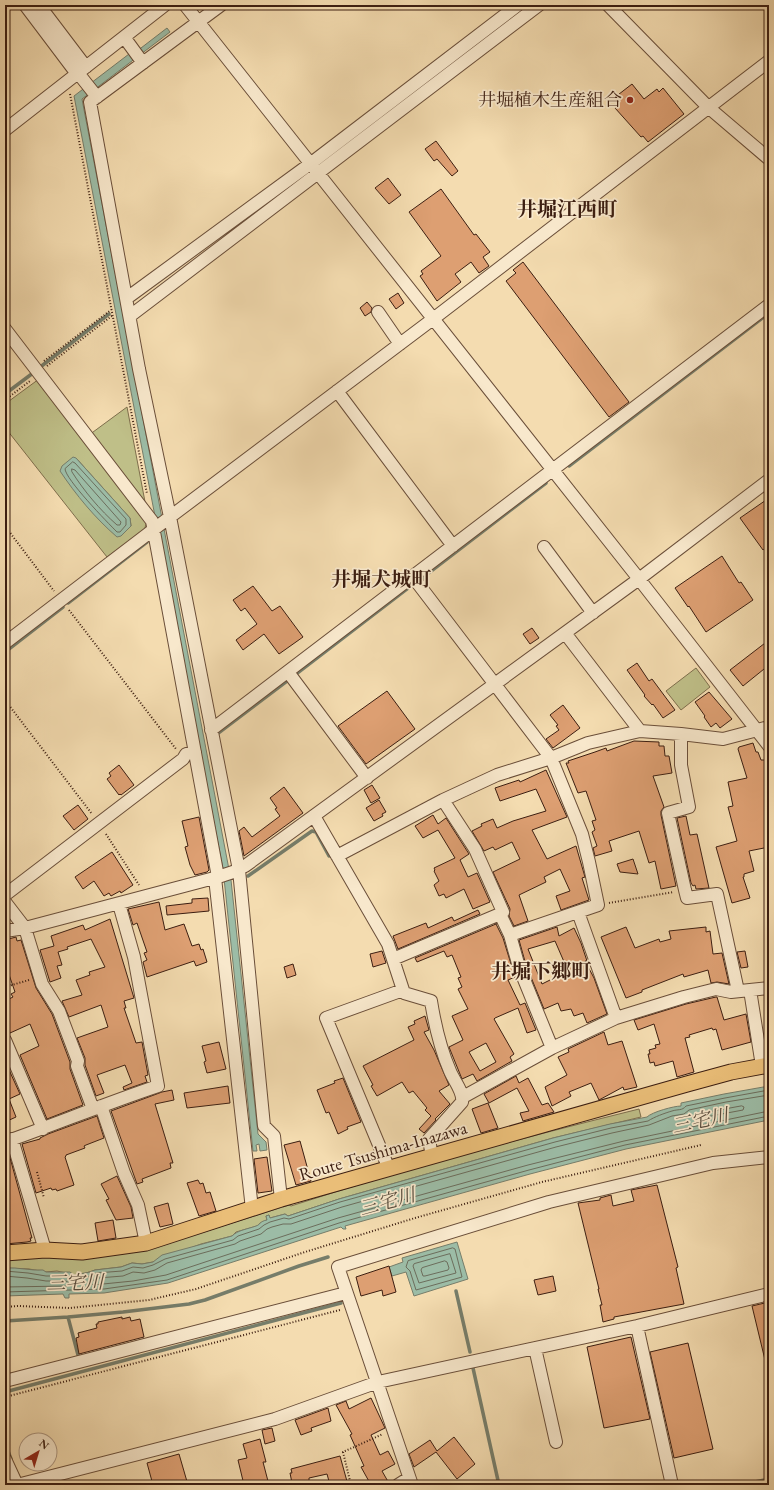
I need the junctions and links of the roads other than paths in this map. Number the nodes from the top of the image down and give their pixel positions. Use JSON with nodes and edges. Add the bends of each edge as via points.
{"nodes":[{"id":1,"x":25,"y":5,"type":"edge"},
{"id":2,"x":39,"y":5,"type":"edge"},
{"id":3,"x":165,"y":5,"type":"edge"},
{"id":4,"x":185,"y":5,"type":"edge"},
{"id":5,"x":221,"y":5,"type":"edge"},
{"id":6,"x":518,"y":5,"type":"edge"},
{"id":7,"x":540,"y":5,"type":"edge"},
{"id":8,"x":608,"y":5,"type":"edge"},
{"id":9,"x":198,"y":22,"type":"junction"},
{"id":10,"x":124,"y":37,"type":"junction"},
{"id":11,"x":138,"y":56,"type":"junction"},
{"id":12,"x":769,"y":61,"type":"edge"},
{"id":13,"x":77,"y":73,"type":"junction"},
{"id":14,"x":92,"y":91,"type":"junction"},
{"id":15,"x":708,"y":107,"type":"junction"},
{"id":16,"x":5,"y":130,"type":"edge"},
{"id":17,"x":769,"y":160,"type":"edge"},
{"id":18,"x":310,"y":164,"type":"junction"},
{"id":19,"x":318,"y":174,"type":"junction"},
{"id":20,"x":127,"y":298,"type":"junction"},
{"id":21,"x":769,"y":305,"type":"edge"},
{"id":22,"x":378,"y":312,"type":"dead end"},
{"id":23,"x":130,"y":316,"type":"junction"},
{"id":24,"x":433,"y":319,"type":"junction"},
{"id":25,"x":5,"y":329,"type":"edge"},
{"id":26,"x":400,"y":344,"type":"junction"},
{"id":27,"x":337,"y":392,"type":"junction"},
{"id":28,"x":553,"y":470,"type":"junction"},
{"id":29,"x":767,"y":486,"type":"edge"},
{"id":30,"x":168,"y":518,"type":"junction"},
{"id":31,"x":154,"y":529,"type":"junction"},
{"id":32,"x":453,"y":546,"type":"junction"},
{"id":33,"x":544,"y":547,"type":"dead end"},
{"id":34,"x":413,"y":576,"type":"junction"},
{"id":35,"x":639,"y":579,"type":"junction"},
{"id":36,"x":593,"y":613,"type":"junction"},
{"id":37,"x":565,"y":633,"type":"junction"},
{"id":38,"x":5,"y":643,"type":"edge"},
{"id":39,"x":288,"y":672,"type":"junction"},
{"id":40,"x":495,"y":684,"type":"junction"},
{"id":41,"x":769,"y":727,"type":"edge"},
{"id":42,"x":211,"y":730,"type":"junction"},
{"id":43,"x":757,"y":730,"type":"junction"},
{"id":44,"x":640,"y":731,"type":"junction"},
{"id":45,"x":681,"y":734,"type":"junction"},
{"id":46,"x":769,"y":746,"type":"edge"},
{"id":47,"x":194,"y":752,"type":"junction"},
{"id":48,"x":551,"y":758,"type":"junction"},
{"id":49,"x":367,"y":778,"type":"junction"},
{"id":50,"x":443,"y":800,"type":"junction"},
{"id":51,"x":314,"y":816,"type":"junction"},
{"id":52,"x":337,"y":856,"type":"junction"},
{"id":53,"x":236,"y":871,"type":"junction"},
{"id":54,"x":218,"y":877,"type":"junction"},
{"id":55,"x":5,"y":895,"type":"edge"},
{"id":56,"x":5,"y":902,"type":"edge"},
{"id":57,"x":119,"y":904,"type":"junction"},
{"id":58,"x":578,"y":912,"type":"junction"},
{"id":59,"x":500,"y":914,"type":"junction"},
{"id":60,"x":25,"y":928,"type":"junction"},
{"id":61,"x":5,"y":931,"type":"edge"},
{"id":62,"x":510,"y":936,"type":"junction"},
{"id":63,"x":393,"y":959,"type":"junction"},
{"id":64,"x":769,"y":988,"type":"edge"},
{"id":65,"x":403,"y":990,"type":"junction"},
{"id":66,"x":744,"y":991,"type":"junction"},
{"id":67,"x":616,"y":1018,"type":"junction"},
{"id":68,"x":5,"y":1040,"type":"edge"},
{"id":69,"x":552,"y":1048,"type":"junction"},
{"id":70,"x":765,"y":1065,"type":"edge"},
{"id":71,"x":463,"y":1097,"type":"junction"},
{"id":72,"x":97,"y":1107,"type":"junction"},
{"id":73,"x":43,"y":1129,"type":"junction"},
{"id":74,"x":9,"y":1141,"type":"edge"},
{"id":75,"x":432,"y":1157,"type":"junction"},
{"id":76,"x":769,"y":1157,"type":"edge"},
{"id":77,"x":389,"y":1169,"type":"junction"},
{"id":78,"x":281,"y":1199,"type":"junction"},
{"id":79,"x":252,"y":1209,"type":"junction"},
{"id":80,"x":146,"y":1243,"type":"junction"},
{"id":81,"x":45,"y":1250,"type":"junction"},
{"id":82,"x":5,"y":1253,"type":"edge"},
{"id":83,"x":346,"y":1293,"type":"junction"},
{"id":84,"x":769,"y":1294,"type":"edge"},
{"id":85,"x":637,"y":1326,"type":"junction"},
{"id":86,"x":535,"y":1348,"type":"junction"},
{"id":87,"x":5,"y":1382,"type":"edge"},
{"id":88,"x":378,"y":1382,"type":"junction"},
{"id":89,"x":556,"y":1442,"type":"dead end"},
{"id":90,"x":5,"y":1459,"type":"edge"},
{"id":91,"x":411,"y":1482,"type":"edge"},
{"id":92,"x":17,"y":1485,"type":"edge"},
{"id":93,"x":398,"y":1485,"type":"edge"},
{"id":94,"x":672,"y":1485,"type":"edge"}],
"edges":[{"from":1,"to":13,"type":"street"},
{"from":2,"to":13,"type":"street"},
{"from":3,"to":10,"type":"street"},
{"from":4,"to":9,"type":"street"},
{"from":5,"to":9,"type":"street"},
{"from":6,"to":18,"type":"street"},
{"from":7,"to":19,"type":"street"},
{"from":8,"to":15,"type":"street"},
{"from":9,"to":11,"type":"street"},
{"from":9,"to":18,"type":"street"},
{"from":10,"to":11,"type":"street"},
{"from":10,"to":13,"type":"street"},
{"from":11,"to":14,"type":"street"},
{"from":12,"to":15,"type":"street"},
{"from":13,"to":14,"type":"street"},
{"from":13,"to":16,"type":"street"},
{"from":14,"to":20,"type":"street","via":[[90,102]]},
{"from":15,"to":17,"type":"street"},
{"from":15,"to":24,"type":"street"},
{"from":18,"to":19,"type":"street"},
{"from":18,"to":20,"type":"street"},
{"from":19,"to":23,"type":"street"},
{"from":19,"to":24,"type":"street"},
{"from":20,"to":23,"type":"street"},
{"from":21,"to":28,"type":"street"},
{"from":22,"to":26,"type":"street"},
{"from":23,"to":30,"type":"street"},
{"from":24,"to":26,"type":"street"},
{"from":24,"to":28,"type":"street"},
{"from":25,"to":31,"type":"street","via":[[152,520]]},
{"from":26,"to":27,"type":"street"},
{"from":27,"to":30,"type":"street"},
{"from":27,"to":32,"type":"street"},
{"from":28,"to":32,"type":"street"},
{"from":28,"to":35,"type":"street"},
{"from":29,"to":35,"type":"street"},
{"from":30,"to":31,"type":"street"},
{"from":30,"to":42,"type":"street"},
{"from":31,"to":38,"type":"street"},
{"from":31,"to":47,"type":"street"},
{"from":32,"to":34,"type":"street"},
{"from":33,"to":36,"type":"street"},
{"from":34,"to":39,"type":"street"},
{"from":34,"to":40,"type":"street"},
{"from":35,"to":36,"type":"street"},
{"from":35,"to":43,"type":"street"},
{"from":36,"to":37,"type":"street"},
{"from":37,"to":40,"type":"street"},
{"from":37,"to":44,"type":"street"},
{"from":39,"to":42,"type":"street"},
{"from":39,"to":49,"type":"street"},
{"from":40,"to":48,"type":"street"},
{"from":40,"to":49,"type":"street"},
{"from":41,"to":43,"type":"street"},
{"from":42,"to":53,"type":"street"},
{"from":43,"to":45,"type":"street","via":[[723,739]]},
{"from":43,"to":46,"type":"street"},
{"from":44,"to":45,"type":"street"},
{"from":44,"to":48,"type":"street","via":[[588,743]]},
{"from":45,"to":66,"type":"street","via":[[681,765],[689,807],[668,813],[685,890],[687,898],[717,894]]},
{"from":47,"to":54,"type":"street"},
{"from":47,"to":55,"type":"street","via":[[186,754],[183,759]]},
{"from":48,"to":50,"type":"street","via":[[497,775]]},
{"from":48,"to":58,"type":"street","via":[[582,834],[598,905]]},
{"from":49,"to":51,"type":"street"},
{"from":50,"to":52,"type":"street"},
{"from":50,"to":59,"type":"street","via":[[475,849],[503,912]]},
{"from":51,"to":52,"type":"street"},
{"from":51,"to":53,"type":"street"},
{"from":52,"to":63,"type":"street","via":[[388,944]]},
{"from":53,"to":54,"type":"street"},
{"from":53,"to":78,"type":"street","via":[[264,1126],[274,1136]]},
{"from":54,"to":57,"type":"street"},
{"from":54,"to":79,"type":"street"},
{"from":56,"to":60,"type":"street"},
{"from":57,"to":60,"type":"street"},
{"from":57,"to":72,"type":"street","via":[[134,957],[158,1086]]},
{"from":58,"to":62,"type":"street"},
{"from":58,"to":67,"type":"street"},
{"from":59,"to":62,"type":"street"},
{"from":59,"to":63,"type":"street"},
{"from":60,"to":61,"type":"street"},
{"from":60,"to":72,"type":"street","via":[[42,984],[59,1011],[78,1061],[77,1066]]},
{"from":62,"to":69,"type":"street","via":[[519,967]]},
{"from":63,"to":65,"type":"street"},
{"from":64,"to":66,"type":"street"},
{"from":65,"to":71,"type":"street","via":[[404,993],[431,1001],[438,1042]]},
{"from":65,"to":77,"type":"street","via":[[326,1018]]},
{"from":66,"to":67,"type":"street","via":[[710,991]]},
{"from":66,"to":70,"type":"street"},
{"from":67,"to":69,"type":"street"},
{"from":68,"to":73,"type":"street"},
{"from":69,"to":71,"type":"street"},
{"from":70,"to":75,"type":"main road","name":"Route Tsushima-Inazawa","via":[[687,1084]]},
{"from":71,"to":75,"type":"street","via":[[462,1102],[429,1139]]},
{"from":72,"to":73,"type":"street"},
{"from":72,"to":80,"type":"street","via":[[138,1205]]},
{"from":73,"to":74,"type":"street"},
{"from":74,"to":81,"type":"street"},
{"from":75,"to":77,"type":"main road","name":"Route Tsushima-Inazawa"},
{"from":76,"to":83,"type":"street","via":[[713,1163],[549,1202],[338,1267]]},
{"from":77,"to":78,"type":"main road","name":"Route Tsushima-Inazawa"},
{"from":78,"to":79,"type":"main road","name":"Route Tsushima-Inazawa"},
{"from":79,"to":80,"type":"main road","name":"Route Tsushima-Inazawa"},
{"from":80,"to":81,"type":"main road","name":"Route Tsushima-Inazawa","via":[[82,1252]]},
{"from":81,"to":82,"type":"main road","name":"Route Tsushima-Inazawa"},
{"from":83,"to":87,"type":"street"},
{"from":83,"to":88,"type":"street"},
{"from":84,"to":85,"type":"street"},
{"from":85,"to":86,"type":"street"},
{"from":85,"to":94,"type":"street"},
{"from":86,"to":88,"type":"street"},
{"from":86,"to":89,"type":"street"},
{"from":88,"to":91,"type":"street"},
{"from":88,"to":92,"type":"street","via":[[275,1419]]},
{"from":90,"to":92,"type":"street"},
{"from":91,"to":93,"type":"street"}]}
